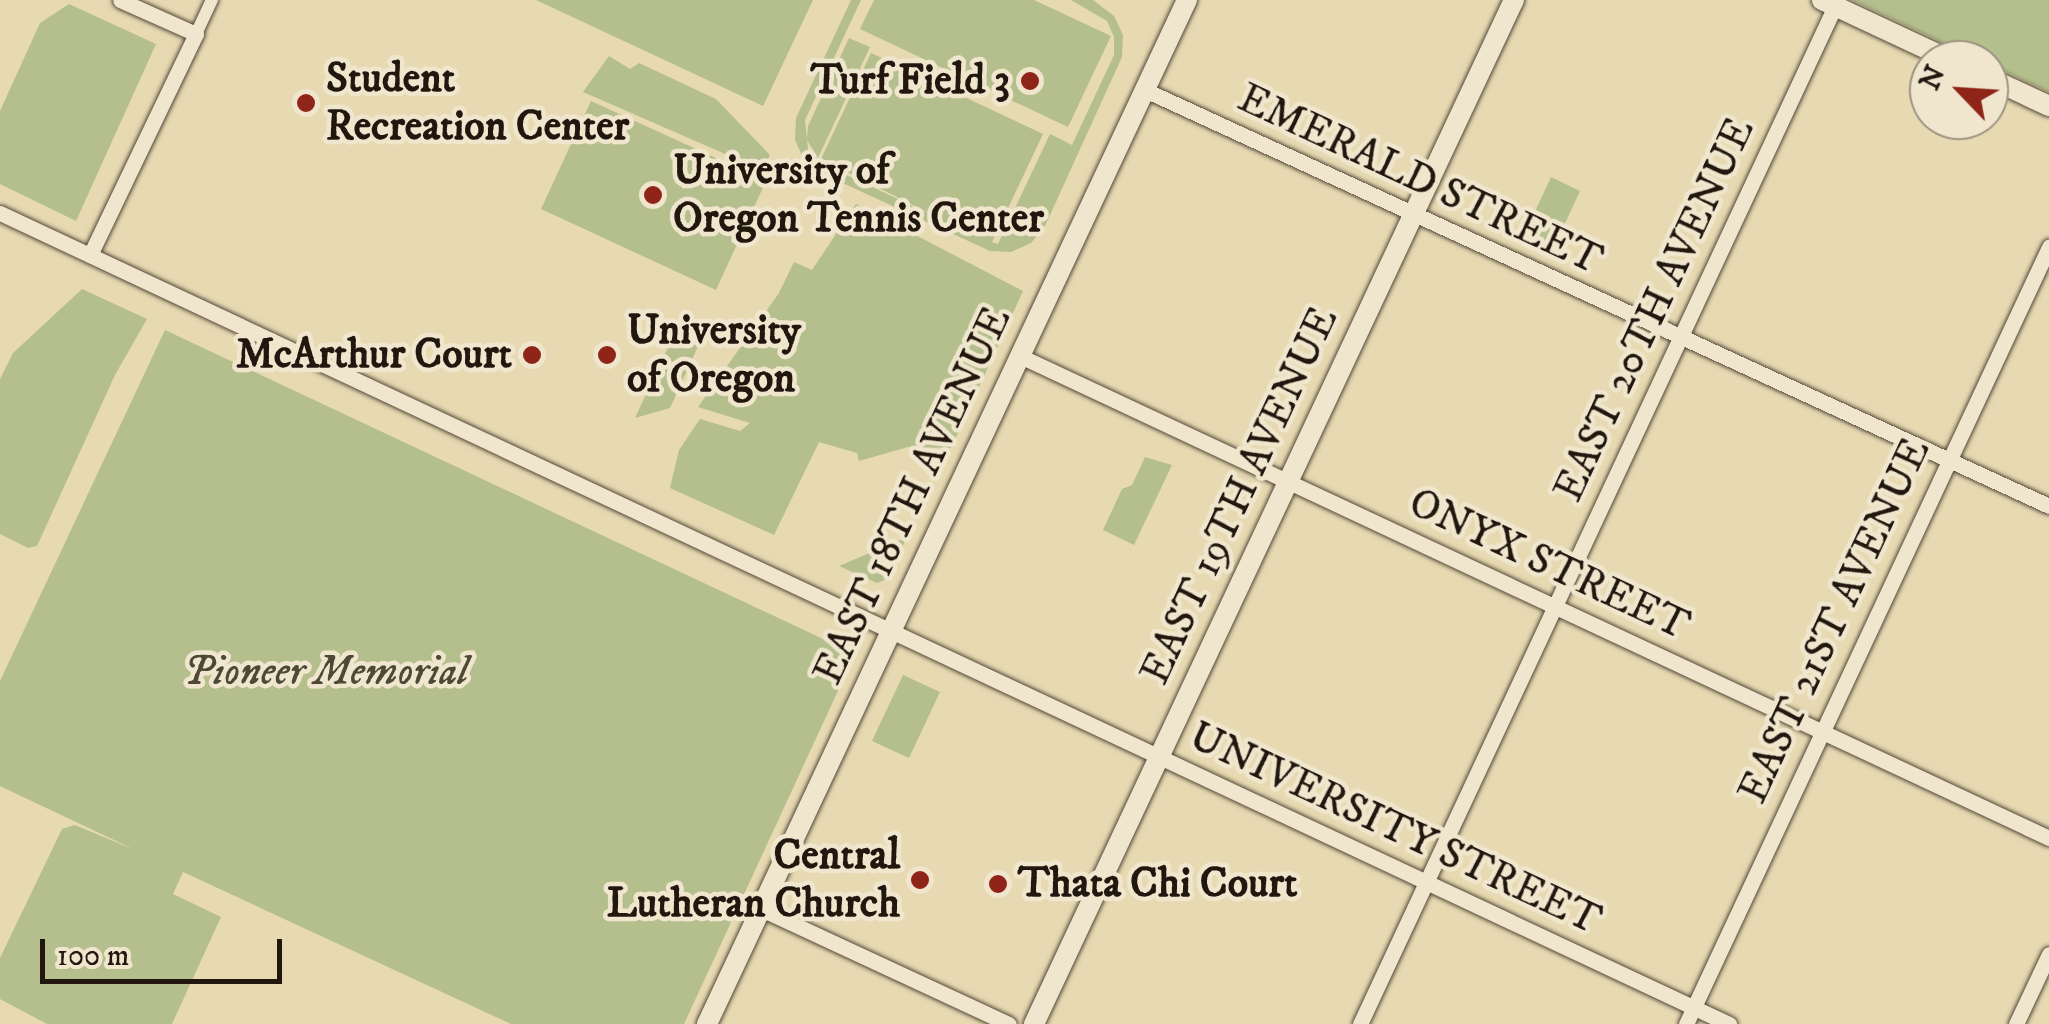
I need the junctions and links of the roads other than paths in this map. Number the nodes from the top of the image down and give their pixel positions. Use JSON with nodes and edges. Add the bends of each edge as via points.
{"nodes":[{"id":1,"x":120,"y":0,"type":"edge"},
{"id":2,"x":212,"y":0,"type":"edge"},
{"id":3,"x":1187,"y":0,"type":"edge"},
{"id":4,"x":1514,"y":0,"type":"edge"},
{"id":5,"x":1829,"y":3,"type":"edge"},
{"id":6,"x":196,"y":34,"type":"junction"},
{"id":7,"x":1909,"y":41,"type":"edge"},
{"id":8,"x":2009,"y":87,"type":"edge"},
{"id":9,"x":1145,"y":90,"type":"junction"},
{"id":10,"x":2049,"y":106,"type":"edge"},
{"id":11,"x":1413,"y":212,"type":"junction"},
{"id":12,"x":0,"y":213,"type":"edge"},
{"id":13,"x":2049,"y":248,"type":"edge"},
{"id":14,"x":90,"y":254,"type":"junction"},
{"id":15,"x":1680,"y":340,"type":"junction"},
{"id":16,"x":1020,"y":356,"type":"junction"},
{"id":17,"x":1950,"y":459,"type":"junction"},
{"id":18,"x":1288,"y":482,"type":"junction"},
{"id":19,"x":2049,"y":506,"type":"edge"},
{"id":20,"x":1554,"y":606,"type":"junction"},
{"id":21,"x":890,"y":631,"type":"junction"},
{"id":22,"x":1822,"y":732,"type":"junction"},
{"id":23,"x":1159,"y":757,"type":"junction"},
{"id":24,"x":2049,"y":838,"type":"edge"},
{"id":25,"x":1426,"y":882,"type":"junction"},
{"id":26,"x":762,"y":909,"type":"junction"},
{"id":27,"x":2049,"y":954,"type":"edge"},
{"id":28,"x":1694,"y":1008,"type":"junction"},
{"id":29,"x":707,"y":1024,"type":"edge"},
{"id":30,"x":1009,"y":1024,"type":"edge"},
{"id":31,"x":1034,"y":1024,"type":"edge"},
{"id":32,"x":1360,"y":1024,"type":"edge"},
{"id":33,"x":1686,"y":1024,"type":"edge"},
{"id":34,"x":1729,"y":1024,"type":"edge"},
{"id":35,"x":2016,"y":1024,"type":"edge"}],
"edges":[{"from":1,"to":6,"type":"street"},
{"from":2,"to":6,"type":"street"},
{"from":3,"to":9,"type":"street","name":"EAST 18TH AVENUE"},
{"from":4,"to":11,"type":"street","name":"EAST 19TH AVENUE"},
{"from":5,"to":7,"type":"street"},
{"from":5,"to":15,"type":"street","name":"EAST 20TH AVENUE"},
{"from":6,"to":14,"type":"street"},
{"from":8,"to":10,"type":"street"},
{"from":9,"to":11,"type":"street","name":"EMERALD STREET"},
{"from":9,"to":16,"type":"street","name":"EAST 18TH AVENUE"},
{"from":11,"to":15,"type":"street","name":"EMERALD STREET"},
{"from":11,"to":18,"type":"street","name":"EAST 19TH AVENUE"},
{"from":12,"to":14,"type":"street","name":"UNIVERSITY STREET"},
{"from":13,"to":17,"type":"street","name":"EAST 21ST AVENUE"},
{"from":14,"to":21,"type":"street","name":"UNIVERSITY STREET"},
{"from":15,"to":17,"type":"street","name":"EMERALD STREET"},
{"from":15,"to":20,"type":"street","name":"EAST 20TH AVENUE"},
{"from":16,"to":18,"type":"street","name":"ONYX STREET"},
{"from":16,"to":21,"type":"street","name":"EAST 18TH AVENUE"},
{"from":17,"to":19,"type":"street","name":"EMERALD STREET"},
{"from":17,"to":22,"type":"street","name":"EAST 21ST AVENUE"},
{"from":18,"to":20,"type":"street","name":"ONYX STREET"},
{"from":18,"to":23,"type":"street","name":"EAST 19TH AVENUE"},
{"from":20,"to":22,"type":"street","name":"ONYX STREET"},
{"from":20,"to":25,"type":"street","name":"EAST 20TH AVENUE"},
{"from":21,"to":23,"type":"street","name":"UNIVERSITY STREET"},
{"from":21,"to":26,"type":"street","name":"EAST 18TH AVENUE"},
{"from":22,"to":24,"type":"street","name":"ONYX STREET"},
{"from":22,"to":28,"type":"street","name":"EAST 21ST AVENUE"},
{"from":23,"to":25,"type":"street","name":"UNIVERSITY STREET"},
{"from":23,"to":31,"type":"street","name":"EAST 19TH AVENUE"},
{"from":25,"to":28,"type":"street","name":"UNIVERSITY STREET"},
{"from":25,"to":32,"type":"street","name":"EAST 20TH AVENUE"},
{"from":26,"to":29,"type":"street","name":"EAST 18TH AVENUE"},
{"from":26,"to":30,"type":"street"},
{"from":27,"to":35,"type":"street"},
{"from":28,"to":33,"type":"street","name":"EAST 21ST AVENUE"},
{"from":28,"to":34,"type":"street","name":"UNIVERSITY STREET"}]}
